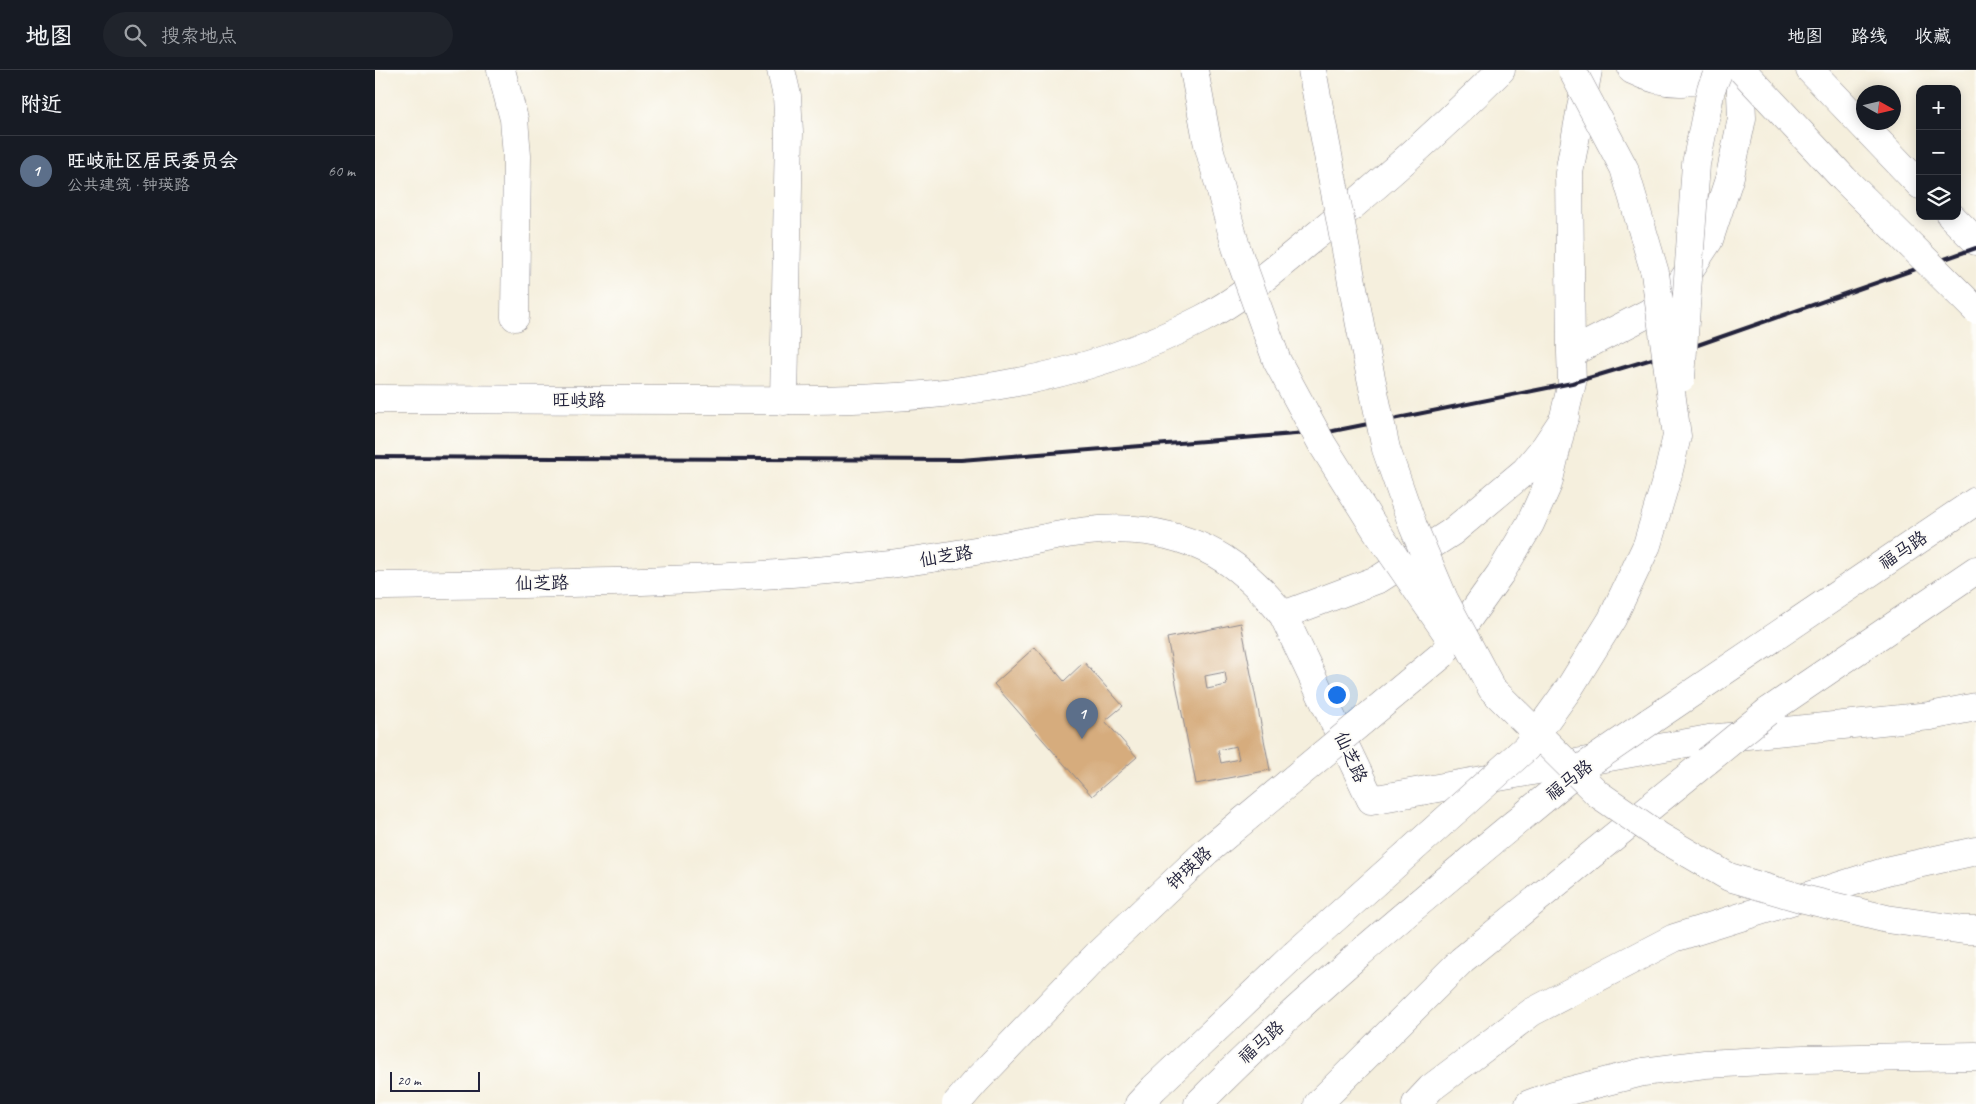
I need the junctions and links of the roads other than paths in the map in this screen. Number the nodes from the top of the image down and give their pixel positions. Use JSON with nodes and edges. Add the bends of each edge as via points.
{"nodes":[{"id":1,"x":501,"y":70,"type":"edge"},
{"id":2,"x":781,"y":70,"type":"edge"},
{"id":3,"x":1194,"y":70,"type":"edge"},
{"id":4,"x":1312,"y":70,"type":"edge"},
{"id":5,"x":1501,"y":70,"type":"edge"},
{"id":6,"x":1572,"y":70,"type":"edge"},
{"id":7,"x":1588,"y":70,"type":"edge"},
{"id":8,"x":1632,"y":70,"type":"edge"},
{"id":9,"x":1719,"y":70,"type":"edge"},
{"id":10,"x":1733,"y":70,"type":"edge"},
{"id":11,"x":1741,"y":70,"type":"edge"},
{"id":12,"x":1810,"y":70,"type":"edge"},
{"id":13,"x":1916,"y":181,"type":"edge"},
{"id":14,"x":1955,"y":220,"type":"edge"},
{"id":15,"x":1976,"y":241,"type":"edge"},
{"id":16,"x":1976,"y":310,"type":"edge"},
{"id":17,"x":515,"y":317,"type":"dead end"},
{"id":18,"x":1571,"y":353,"type":"junction"},
{"id":19,"x":375,"y":399,"type":"edge"},
{"id":20,"x":784,"y":401,"type":"junction"},
{"id":21,"x":1565,"y":417,"type":"junction"},
{"id":22,"x":1677,"y":436,"type":"junction"},
{"id":23,"x":1976,"y":501,"type":"edge"},
{"id":24,"x":1976,"y":570,"type":"edge"},
{"id":25,"x":375,"y":586,"type":"edge"},
{"id":26,"x":1283,"y":615,"type":"junction"},
{"id":27,"x":1492,"y":689,"type":"junction"},
{"id":28,"x":1976,"y":706,"type":"edge"},
{"id":29,"x":1976,"y":851,"type":"edge"},
{"id":30,"x":1976,"y":930,"type":"edge"},
{"id":31,"x":1976,"y":1056,"type":"edge"},
{"id":32,"x":956,"y":1104,"type":"edge"},
{"id":33,"x":1139,"y":1104,"type":"edge"},
{"id":34,"x":1198,"y":1104,"type":"edge"},
{"id":35,"x":1318,"y":1104,"type":"edge"},
{"id":36,"x":1416,"y":1104,"type":"edge"},
{"id":37,"x":1529,"y":1104,"type":"edge"}],
"edges":[{"from":1,"to":17,"type":"main road","via":[[514,119],[517,156]]},
{"from":2,"to":20,"type":"main road","via":[[787,96],[789,132]]},
{"from":3,"to":27,"type":"main road","bridge":true,"via":[[1207,140],[1236,247],[1277,361],[1322,444],[1376,530],[1433,615]]},
{"from":4,"to":27,"type":"main road","bridge":true,"via":[[1386,449],[1436,581]]},
{"from":5,"to":20,"type":"main road","name":"旺岐路","via":[[1367,195],[1240,296],[1203,318],[1132,351],[1049,376],[1002,386],[906,398]]},
{"from":6,"to":22,"type":"main road","bridge":true,"via":[[1624,168],[1655,273]]},
{"from":7,"to":18,"type":"main road","name":"钟瑛路","via":[[1569,173]]},
{"from":8,"to":10,"type":"main road","via":[[1646,77],[1678,83],[1710,79]]},
{"from":9,"to":22,"type":"main road","bridge":true,"via":[[1711,89],[1696,164]]},
{"from":11,"to":16,"type":"main road","bridge":true},
{"from":11,"to":18,"type":"main road","via":[[1742,118],[1729,176],[1709,240],[1668,303]]},
{"from":12,"to":13,"type":"main road"},
{"from":14,"to":15,"type":"main road"},
{"from":18,"to":21,"type":"main road","name":"钟瑛路","via":[[1572,383]]},
{"from":19,"to":20,"type":"main road","name":"旺岐路"},
{"from":21,"to":26,"type":"main road","via":[[1525,471],[1452,532],[1379,579]]},
{"from":21,"to":32,"type":"main road","name":"钟瑛路","bridge":true,"via":[[1548,484],[1530,524],[1500,574],[1443,654],[1207,851],[1097,955]]},
{"from":22,"to":33,"type":"main road","bridge":true,"via":[[1647,545],[1612,619],[1570,687],[1525,748],[1294,955]]},
{"from":23,"to":34,"type":"main road","name":"福马路","bridge":true,"via":[[1579,770],[1403,916],[1243,1058]]},
{"from":24,"to":35,"type":"main road","bridge":true,"via":[[1767,712],[1463,960]]},
{"from":25,"to":26,"type":"main road","name":"仙芝路","via":[[674,581],[804,572],[947,556],[1091,530],[1118,529],[1170,536],[1217,554],[1252,580]]},
{"from":26,"to":28,"type":"main road","name":"仙芝路","via":[[1371,800],[1709,739],[1930,716]]},
{"from":27,"to":30,"type":"main road","bridge":true,"via":[[1598,794],[1659,836],[1729,877],[1887,919]]},
{"from":29,"to":36,"type":"main road","via":[[1890,870],[1674,938],[1532,1012],[1431,1088]]},
{"from":31,"to":37,"type":"main road","via":[[1705,1064],[1643,1072]]}]}
